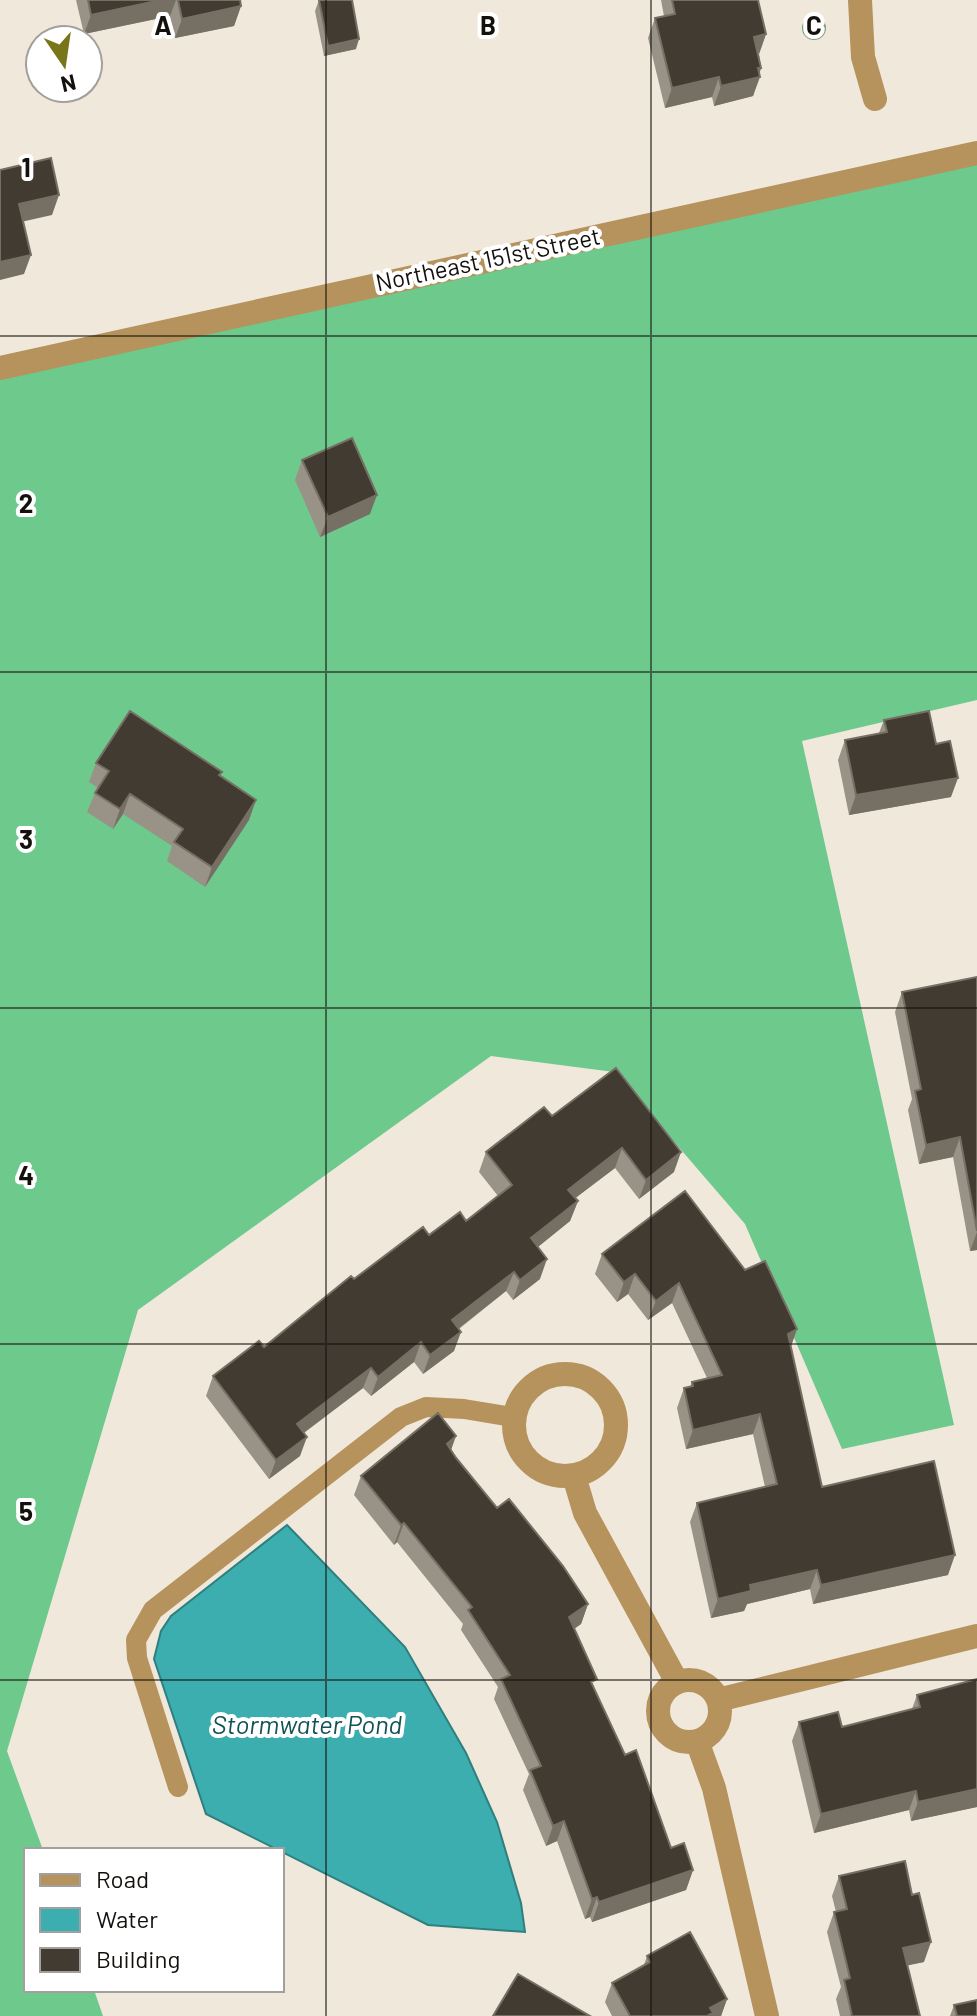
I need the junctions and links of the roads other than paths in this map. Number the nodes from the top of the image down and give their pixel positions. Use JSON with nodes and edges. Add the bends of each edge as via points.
{"nodes":[{"id":1,"x":860,"y":0,"type":"edge"},
{"id":2,"x":875,"y":99,"type":"dead end"},
{"id":3,"x":977,"y":153,"type":"edge"},
{"id":4,"x":0,"y":368,"type":"edge"},
{"id":5,"x":513,"y":1417,"type":"junction"},
{"id":6,"x":574,"y":1476,"type":"junction"},
{"id":7,"x":977,"y":1636,"type":"edge"},
{"id":8,"x":677,"y":1682,"type":"junction"},
{"id":9,"x":718,"y":1700,"type":"junction"},
{"id":10,"x":697,"y":1741,"type":"junction"},
{"id":11,"x":178,"y":1787,"type":"dead end"},
{"id":12,"x":767,"y":2016,"type":"edge"}],
"edges":[{"from":1,"to":2,"type":"street","via":[[863,57]]},
{"from":3,"to":4,"type":"street","name":"Northeast 151st Street"},
{"from":5,"to":6,"type":"street","via":[[519,1449],[529,1462],[557,1476]]},
{"from":5,"to":6,"type":"street","via":[[528,1389],[556,1374],[591,1380],[605,1392],[617,1425],[613,1442],[604,1458]]},
{"from":5,"to":11,"type":"lane","via":[[426,1407],[401,1417],[153,1610],[136,1640],[137,1658]]},
{"from":6,"to":8,"type":"street","via":[[585,1513]]},
{"from":7,"to":9,"type":"street"},
{"from":8,"to":9,"type":"street","via":[[706,1685]]},
{"from":8,"to":10,"type":"street","via":[[662,1696],[662,1726],[677,1739]]},
{"from":9,"to":10,"type":"street","via":[[714,1730]]},
{"from":10,"to":12,"type":"street","via":[[714,1788]]}]}
